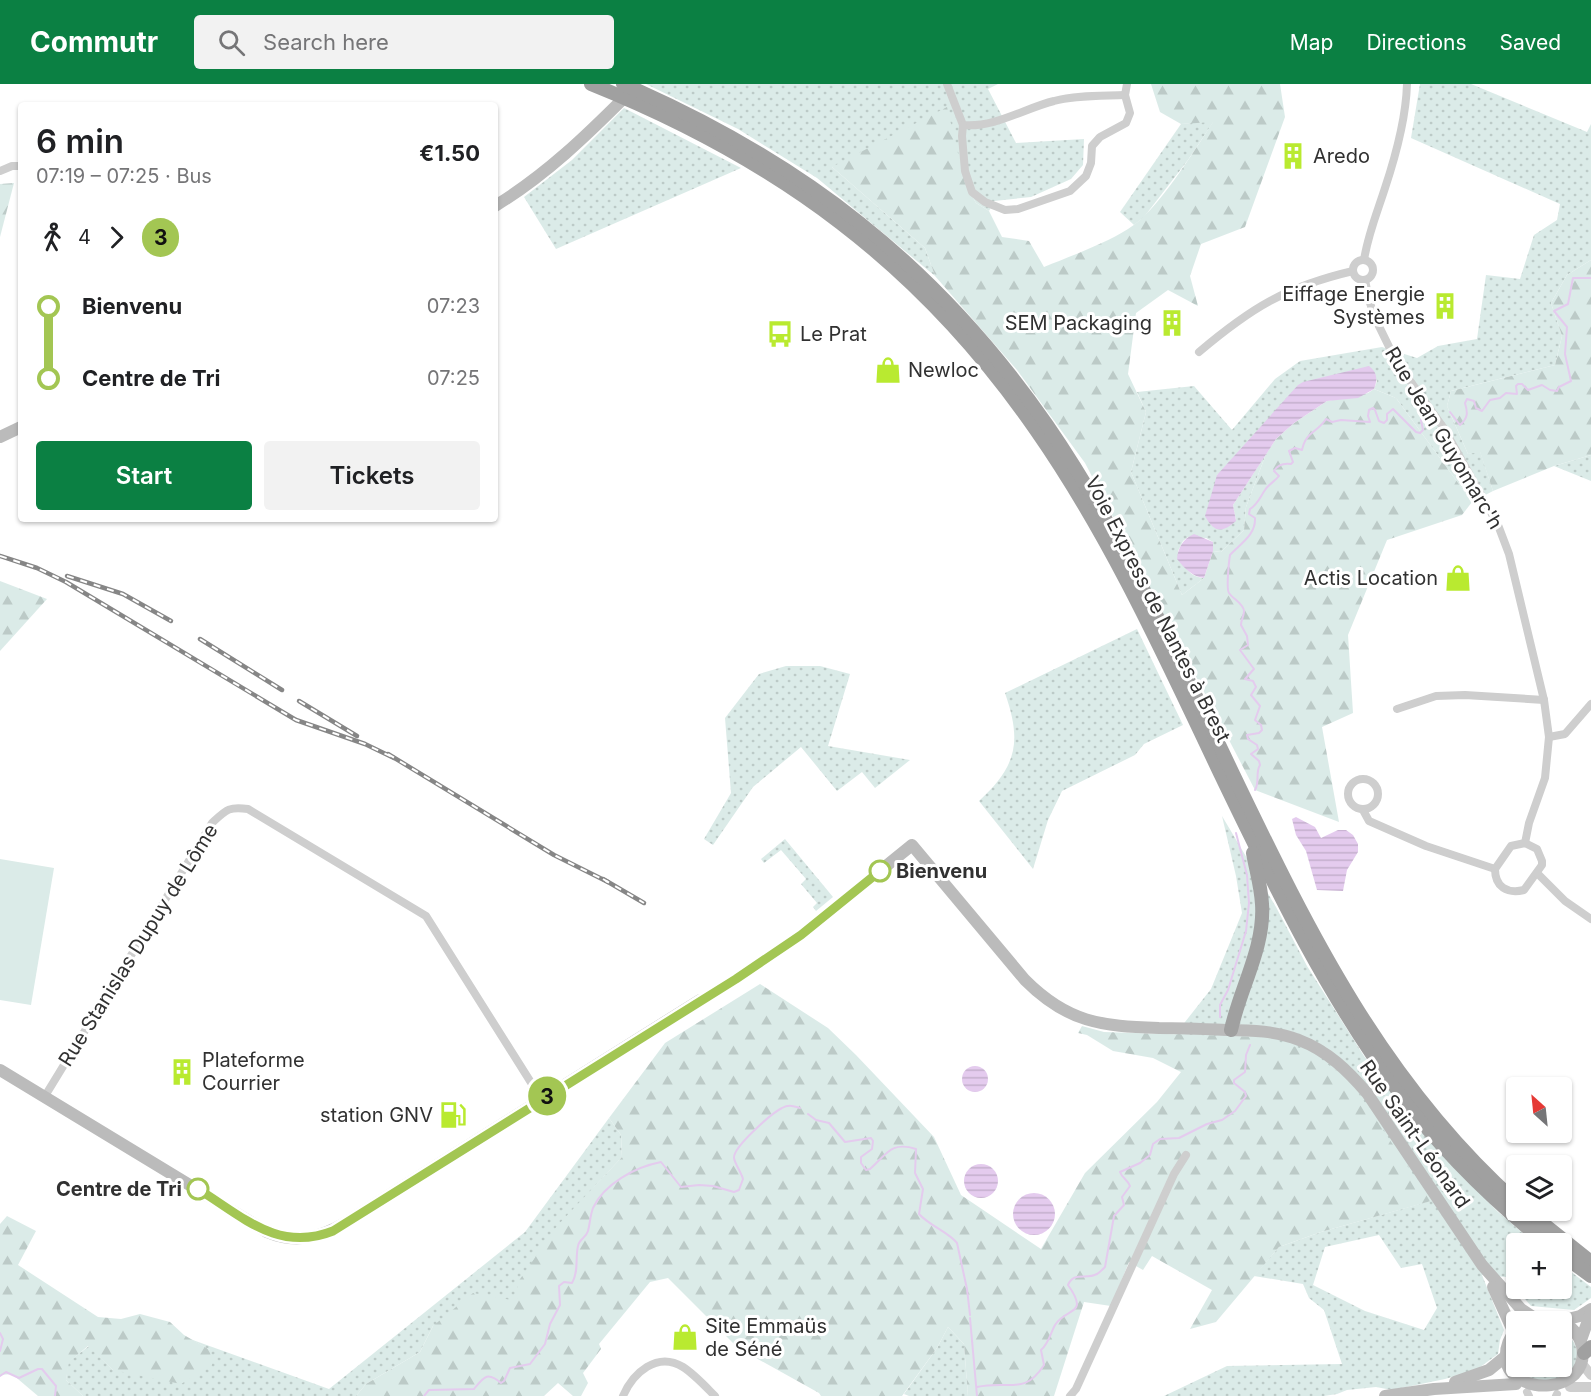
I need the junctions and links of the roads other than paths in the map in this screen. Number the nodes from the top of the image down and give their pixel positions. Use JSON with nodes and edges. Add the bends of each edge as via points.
{"nodes":[{"id":1,"x":591,"y":84,"type":"edge"},
{"id":2,"x":623,"y":84,"type":"edge"},
{"id":3,"x":638,"y":84,"type":"edge"},
{"id":4,"x":947,"y":84,"type":"edge"},
{"id":5,"x":1127,"y":84,"type":"edge"},
{"id":6,"x":1407,"y":84,"type":"edge"},
{"id":7,"x":1125,"y":94,"type":"junction"},
{"id":8,"x":963,"y":125,"type":"junction"},
{"id":9,"x":18,"y":166,"type":"edge"},
{"id":10,"x":0,"y":171,"type":"edge"},
{"id":11,"x":498,"y":204,"type":"edge"},
{"id":12,"x":1364,"y":260,"type":"junction"},
{"id":13,"x":1353,"y":271,"type":"junction"},
{"id":14,"x":1365,"y":280,"type":"junction"},
{"id":15,"x":1199,"y":352,"type":"dead end"},
{"id":16,"x":18,"y":428,"type":"edge"},
{"id":17,"x":0,"y":437,"type":"edge"},
{"id":18,"x":1544,"y":700,"type":"junction"},
{"id":19,"x":1591,"y":704,"type":"edge"},
{"id":20,"x":1397,"y":709,"type":"dead end"},
{"id":21,"x":1549,"y":737,"type":"junction"},
{"id":22,"x":1363,"y":810,"type":"dead end"},
{"id":23,"x":1252,"y":839,"type":"junction"},
{"id":24,"x":1525,"y":843,"type":"junction"},
{"id":25,"x":1495,"y":869,"type":"junction"},
{"id":26,"x":1537,"y":873,"type":"junction"},
{"id":27,"x":1591,"y":919,"type":"edge"},
{"id":28,"x":736,"y":979,"type":"joint"},
{"id":29,"x":700,"y":1000,"type":"joint"},
{"id":30,"x":1231,"y":1030,"type":"junction"},
{"id":31,"x":0,"y":1070,"type":"edge"},
{"id":32,"x":45,"y":1096,"type":"junction"},
{"id":33,"x":542,"y":1100,"type":"junction"},
{"id":34,"x":1186,"y":1155,"type":"dead end"},
{"id":35,"x":1506,"y":1192,"type":"edge"},
{"id":36,"x":1540,"y":1221,"type":"edge"},
{"id":37,"x":1535,"y":1233,"type":"edge"},
{"id":38,"x":1572,"y":1262,"type":"edge"},
{"id":39,"x":1591,"y":1262,"type":"edge"},
{"id":40,"x":1482,"y":1265,"type":"junction"},
{"id":41,"x":1591,"y":1276,"type":"edge"},
{"id":42,"x":1493,"y":1287,"type":"joint"},
{"id":43,"x":1591,"y":1310,"type":"edge"},
{"id":44,"x":1523,"y":1311,"type":"edge"},
{"id":45,"x":1506,"y":1314,"type":"edge"},
{"id":46,"x":1572,"y":1318,"type":"edge"},
{"id":47,"x":1572,"y":1329,"type":"edge"},
{"id":48,"x":1506,"y":1356,"type":"edge"},
{"id":49,"x":1586,"y":1356,"type":"edge"},
{"id":50,"x":1512,"y":1377,"type":"edge"},
{"id":51,"x":1516,"y":1384,"type":"junction"},
{"id":52,"x":1570,"y":1387,"type":"junction"},
{"id":53,"x":1591,"y":1387,"type":"edge"},
{"id":54,"x":1434,"y":1389,"type":"junction"},
{"id":55,"x":1528,"y":1394,"type":"edge"},
{"id":56,"x":1556,"y":1395,"type":"edge"},
{"id":57,"x":623,"y":1396,"type":"edge"},
{"id":58,"x":714,"y":1396,"type":"edge"},
{"id":59,"x":1070,"y":1396,"type":"edge"},
{"id":60,"x":1385,"y":1396,"type":"edge"}],
"edges":[{"from":1,"to":23,"type":"highway","name":"Voie Express de Nantes à Brest","via":[[690,127],[785,183],[879,253],[968,342],[1038,432],[1095,524]]},
{"from":2,"to":35,"type":"highway","name":"Voie Express de Nantes à Brest","via":[[723,131],[844,210],[928,283],[1006,370],[1062,448],[1119,544],[1302,914],[1351,1001],[1430,1113]]},
{"from":3,"to":11,"type":"main road","via":[[542,174]]},
{"from":4,"to":8,"type":"street"},
{"from":5,"to":7,"type":"street"},
{"from":6,"to":12,"type":"street","via":[[1400,136]]},
{"from":7,"to":8,"type":"street","via":[[1055,100],[1015,115]]},
{"from":7,"to":8,"type":"street","via":[[1130,113],[1126,123],[1092,146],[1086,176],[1070,191],[1018,209],[1005,210],[972,192],[965,171]]},
{"from":9,"to":10,"type":"street"},
{"from":12,"to":13,"type":"street","via":[[1356,262]]},
{"from":12,"to":14,"type":"street","via":[[1374,268]]},
{"from":13,"to":14,"type":"street","via":[[1358,279]]},
{"from":13,"to":15,"type":"street","via":[[1305,284],[1264,303]]},
{"from":14,"to":18,"type":"street","name":"Rue Jean Guyomarc'h","via":[[1375,318],[1396,361],[1443,427],[1505,540]]},
{"from":16,"to":17,"type":"main road"},
{"from":18,"to":20,"type":"street","via":[[1436,696]]},
{"from":18,"to":21,"type":"street","name":"Rue Jean Guyomarc'h"},
{"from":19,"to":21,"type":"street","via":[[1565,734]]},
{"from":21,"to":24,"type":"street","name":"Rue Jean Guyomarc'h","via":[[1545,778],[1528,823]]},
{"from":22,"to":25,"type":"street","via":[[1369,821],[1426,846]]},
{"from":23,"to":30,"type":"highway","via":[[1263,905],[1261,924]]},
{"from":23,"to":37,"type":"highway","name":"Voie Express de Nantes à Brest","via":[[1332,990],[1401,1096],[1449,1153]]},
{"from":24,"to":25,"type":"street","via":[[1511,846]]},
{"from":24,"to":26,"type":"street","via":[[1540,854],[1542,865]]},
{"from":25,"to":26,"type":"street","via":[[1500,886],[1514,892],[1524,890]]},
{"from":26,"to":27,"type":"street","via":[[1565,901]]},
{"from":28,"to":29,"type":"street"},
{"from":28,"to":30,"type":"main road","name":"Rue Saint-Léonard","via":[[801,935],[912,845],[1025,980],[1055,1006],[1096,1023],[1119,1027]]},
{"from":29,"to":33,"type":"main road"},
{"from":30,"to":40,"type":"main road","name":"Rue Saint-Léonard","via":[[1266,1032],[1300,1040],[1345,1068],[1367,1093]]},
{"from":31,"to":32,"type":"main road"},
{"from":32,"to":33,"type":"main road","via":[[267,1232],[297,1239],[333,1231]]},
{"from":32,"to":33,"type":"street","name":"Rue Stanislas Dupuy de Lôme","via":[[212,823],[234,807],[248,809],[426,916]]},
{"from":34,"to":59,"type":"street"},
{"from":36,"to":39,"type":"highway"},
{"from":38,"to":41,"type":"highway"},
{"from":40,"to":42,"type":"street","name":"Rue Saint-Léonard"},
{"from":40,"to":44,"type":"main road","name":"Rue Saint-Léonard"},
{"from":42,"to":45,"type":"main road","name":"Rue Saint-Léonard"},
{"from":43,"to":46,"type":"main road"},
{"from":43,"to":49,"type":"main road"},
{"from":47,"to":49,"type":"main road"},
{"from":48,"to":54,"type":"main road","via":[[1482,1373]]},
{"from":49,"to":52,"type":"main road"},
{"from":50,"to":51,"type":"main road"},
{"from":51,"to":54,"type":"main road"},
{"from":51,"to":55,"type":"main road"},
{"from":52,"to":53,"type":"street"},
{"from":52,"to":56,"type":"main road"},
{"from":54,"to":60,"type":"main road"},
{"from":55,"to":56,"type":"main road"},
{"from":57,"to":58,"type":"street","via":[[644,1368],[669,1361],[683,1367]]}]}
